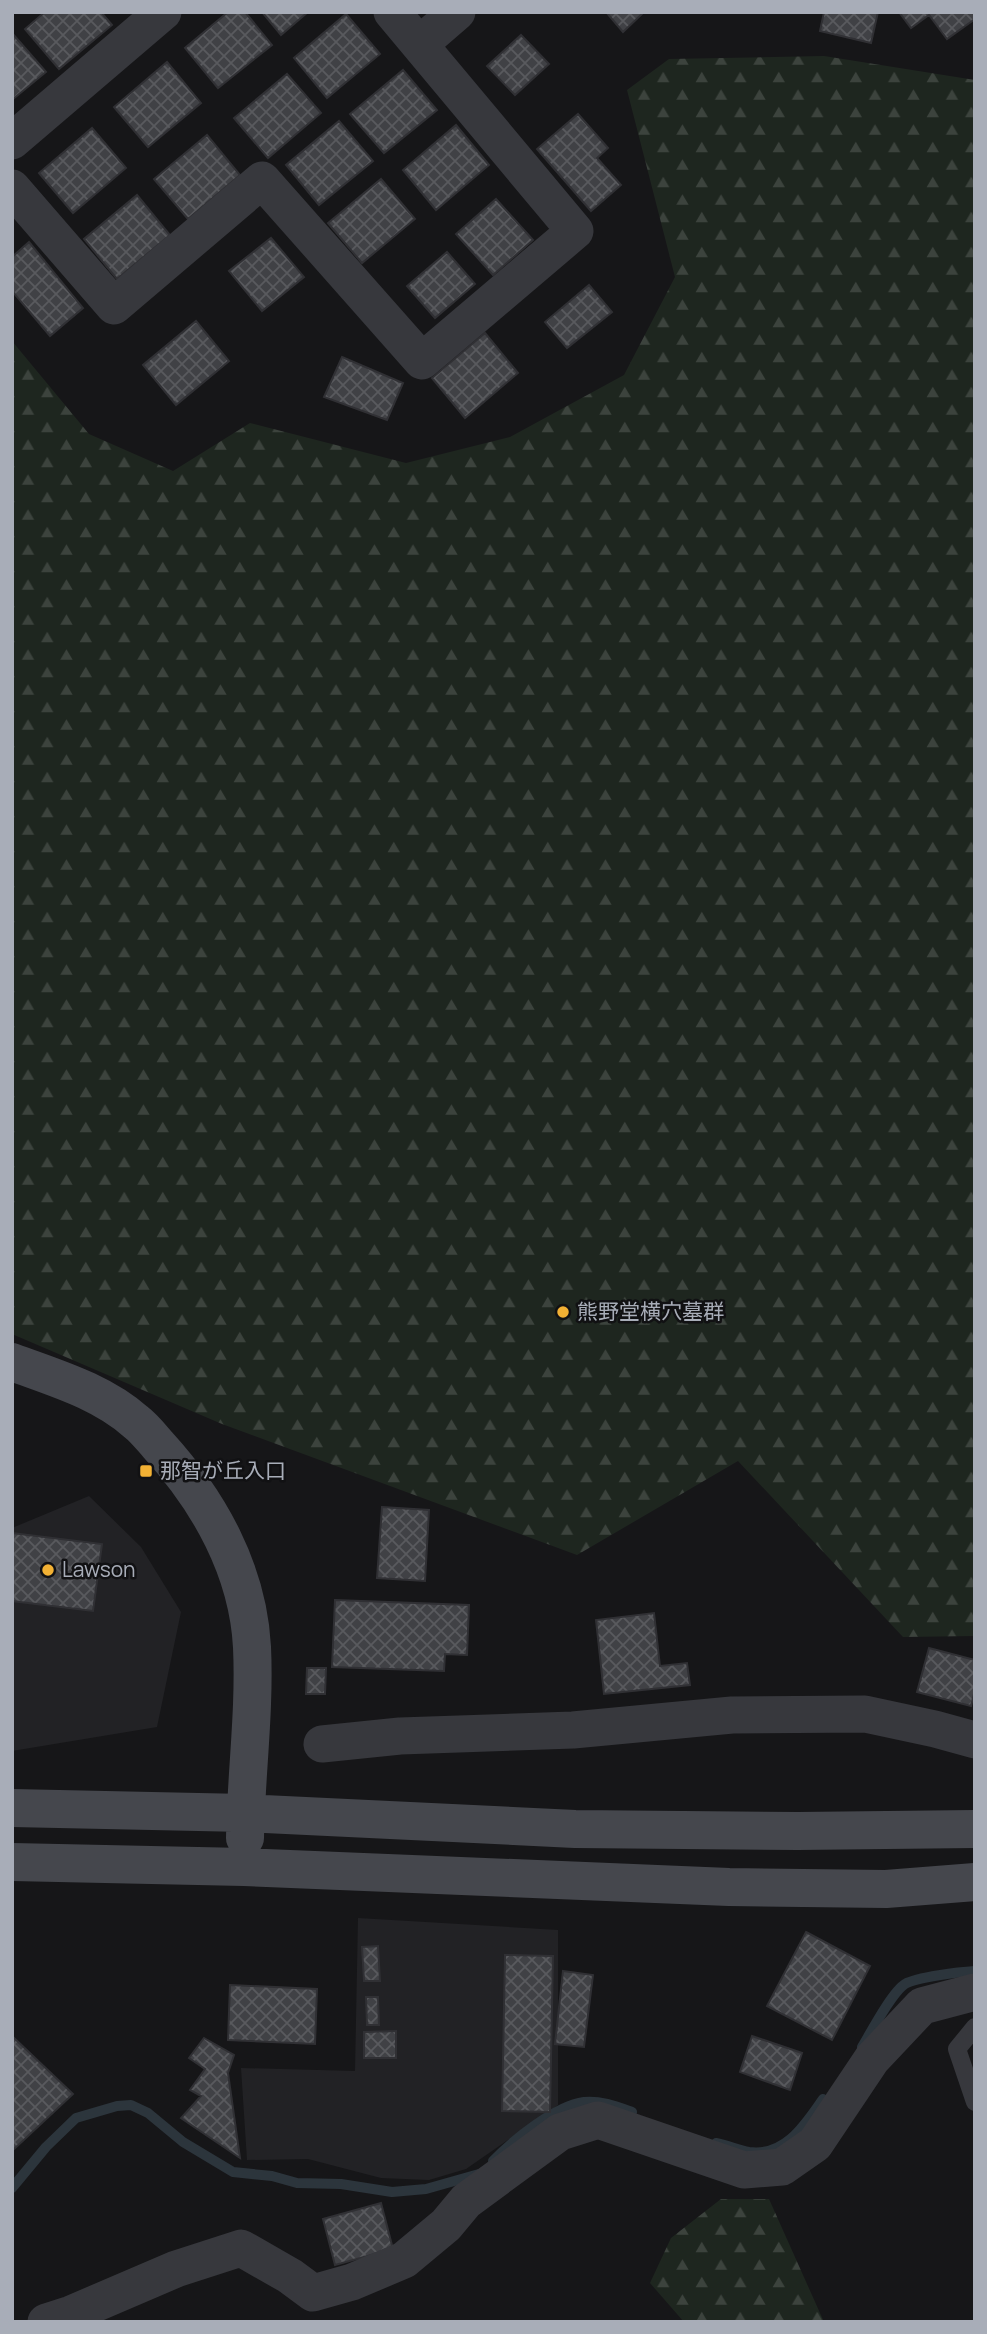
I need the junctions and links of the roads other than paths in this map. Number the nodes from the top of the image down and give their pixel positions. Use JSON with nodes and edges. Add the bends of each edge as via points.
{"nodes":[{"id":1,"x":163,"y":12,"type":"edge"},
{"id":2,"x":392,"y":12,"type":"edge"},
{"id":3,"x":457,"y":12,"type":"edge"},
{"id":4,"x":420,"y":44,"type":"junction"},
{"id":5,"x":12,"y":141,"type":"edge"},
{"id":6,"x":12,"y":188,"type":"edge"},
{"id":7,"x":12,"y":1362,"type":"edge"},
{"id":8,"x":975,"y":1740,"type":"edge"},
{"id":9,"x":323,"y":1744,"type":"dead end"},
{"id":10,"x":12,"y":1808,"type":"edge"},
{"id":11,"x":245,"y":1813,"type":"junction"},
{"id":12,"x":975,"y":1829,"type":"edge"},
{"id":13,"x":12,"y":1862,"type":"edge"},
{"id":14,"x":244,"y":1867,"type":"junction"},
{"id":15,"x":975,"y":1882,"type":"edge"},
{"id":16,"x":975,"y":1992,"type":"edge"},
{"id":17,"x":975,"y":2027,"type":"edge"},
{"id":18,"x":975,"y":2102,"type":"edge"},
{"id":19,"x":46,"y":2322,"type":"edge"}],
"edges":[{"from":1,"to":5,"type":"street"},
{"from":2,"to":4,"type":"street"},
{"from":3,"to":4,"type":"street"},
{"from":4,"to":6,"type":"street","via":[[575,231],[422,361],[262,180],[114,306]]},
{"from":7,"to":11,"type":"street","via":[[89,1391],[136,1421],[184,1474],[222,1533],[246,1597],[252,1647]]},
{"from":8,"to":9,"type":"street","via":[[865,1714],[732,1714],[573,1730],[400,1736]]},
{"from":10,"to":11,"type":"street"},
{"from":11,"to":12,"type":"street","via":[[575,1829]]},
{"from":11,"to":14,"type":"street"},
{"from":13,"to":14,"type":"street"},
{"from":14,"to":15,"type":"street","via":[[730,1887],[886,1889]]},
{"from":16,"to":19,"type":"street","via":[[922,2006],[872,2059],[814,2144],[782,2167],[744,2170],[598,2120],[550,2140],[467,2201],[404,2260],[352,2282],[313,2293],[241,2248]]},
{"from":17,"to":18,"type":"lane","via":[[957,2049]]}]}
